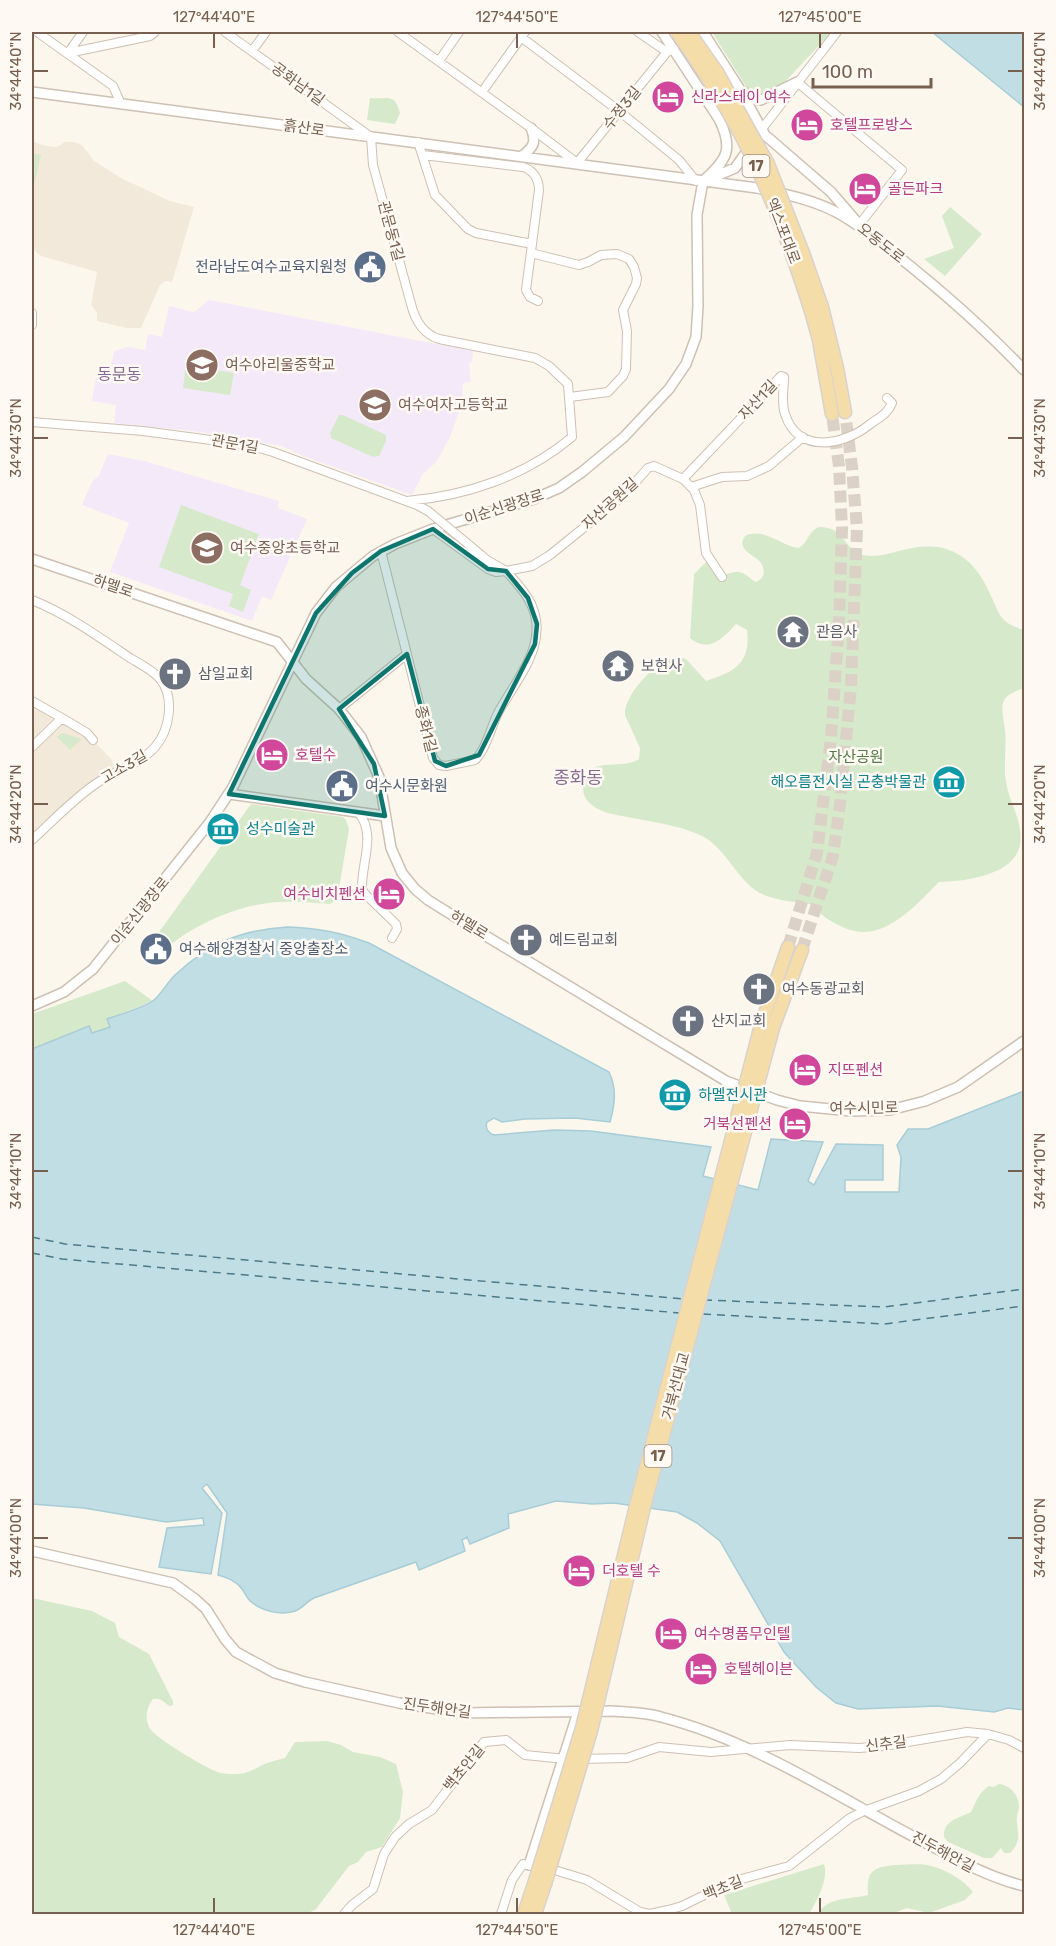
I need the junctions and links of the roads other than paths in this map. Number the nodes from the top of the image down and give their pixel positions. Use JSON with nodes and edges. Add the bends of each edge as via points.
{"nodes":[{"id":1,"x":37,"y":32,"type":"edge"},
{"id":2,"x":83,"y":32,"type":"edge"},
{"id":3,"x":155,"y":32,"type":"edge"},
{"id":4,"x":225,"y":32,"type":"edge"},
{"id":5,"x":266,"y":32,"type":"edge"},
{"id":6,"x":398,"y":32,"type":"edge"},
{"id":7,"x":459,"y":32,"type":"edge"},
{"id":8,"x":638,"y":32,"type":"edge"},
{"id":9,"x":662,"y":32,"type":"edge"},
{"id":10,"x":677,"y":32,"type":"edge"},
{"id":11,"x":689,"y":32,"type":"edge"},
{"id":12,"x":703,"y":32,"type":"edge"},
{"id":13,"x":837,"y":32,"type":"edge"},
{"id":14,"x":523,"y":34,"type":"edge"},
{"id":15,"x":714,"y":47,"type":"junction"},
{"id":16,"x":252,"y":51,"type":"junction"},
{"id":17,"x":670,"y":51,"type":"junction"},
{"id":18,"x":68,"y":53,"type":"junction"},
{"id":19,"x":439,"y":61,"type":"junction"},
{"id":20,"x":685,"y":66,"type":"junction"},
{"id":21,"x":797,"y":82,"type":"junction"},
{"id":22,"x":739,"y":88,"type":"junction"},
{"id":23,"x":32,"y":92,"type":"edge"},
{"id":24,"x":482,"y":92,"type":"junction"},
{"id":25,"x":122,"y":104,"type":"junction"},
{"id":26,"x":619,"y":111,"type":"junction"},
{"id":27,"x":531,"y":128,"type":"junction"},
{"id":28,"x":761,"y":129,"type":"junction"},
{"id":29,"x":372,"y":136,"type":"junction"},
{"id":30,"x":418,"y":142,"type":"junction"},
{"id":31,"x":423,"y":155,"type":"junction"},
{"id":32,"x":522,"y":156,"type":"junction"},
{"id":33,"x":577,"y":164,"type":"junction"},
{"id":34,"x":699,"y":181,"type":"junction"},
{"id":35,"x":859,"y":225,"type":"junction"},
{"id":36,"x":532,"y":244,"type":"junction"},
{"id":37,"x":531,"y":254,"type":"junction"},
{"id":38,"x":538,"y":301,"type":"dead end"},
{"id":39,"x":816,"y":309,"type":"junction"},
{"id":40,"x":32,"y":313,"type":"edge"},
{"id":41,"x":32,"y":325,"type":"edge"},
{"id":42,"x":1024,"y":370,"type":"edge"},
{"id":43,"x":570,"y":397,"type":"junction"},
{"id":44,"x":887,"y":398,"type":"dead end"},
{"id":45,"x":845,"y":412,"type":"tunnel mouth"},
{"id":46,"x":832,"y":414,"type":"tunnel mouth"},
{"id":47,"x":32,"y":422,"type":"edge"},
{"id":48,"x":803,"y":437,"type":"junction"},
{"id":49,"x":683,"y":479,"type":"junction"},
{"id":50,"x":691,"y":487,"type":"junction"},
{"id":51,"x":407,"y":501,"type":"junction"},
{"id":52,"x":433,"y":529,"type":"junction"},
{"id":53,"x":381,"y":551,"type":"junction"},
{"id":54,"x":32,"y":559,"type":"edge"},
{"id":55,"x":506,"y":571,"type":"junction"},
{"id":56,"x":722,"y":577,"type":"dead end"},
{"id":57,"x":32,"y":600,"type":"edge"},
{"id":58,"x":407,"y":654,"type":"junction"},
{"id":59,"x":292,"y":661,"type":"junction"},
{"id":60,"x":32,"y":701,"type":"edge"},
{"id":61,"x":339,"y":709,"type":"junction"},
{"id":62,"x":62,"y":718,"type":"junction"},
{"id":63,"x":93,"y":740,"type":"dead end"},
{"id":64,"x":32,"y":747,"type":"edge"},
{"id":65,"x":229,"y":794,"type":"junction"},
{"id":66,"x":358,"y":812,"type":"junction"},
{"id":67,"x":385,"y":816,"type":"junction"},
{"id":68,"x":32,"y":840,"type":"edge"},
{"id":69,"x":392,"y":938,"type":"dead end"},
{"id":70,"x":788,"y":947,"type":"tunnel mouth"},
{"id":71,"x":802,"y":950,"type":"tunnel mouth"},
{"id":72,"x":32,"y":1006,"type":"edge"},
{"id":73,"x":767,"y":1027,"type":"junction"},
{"id":74,"x":1024,"y":1041,"type":"edge"},
{"id":75,"x":759,"y":1094,"type":"joint"},
{"id":76,"x":32,"y":1551,"type":"edge"},
{"id":77,"x":578,"y":1712,"type":"junction"},
{"id":78,"x":988,"y":1734,"type":"junction"},
{"id":79,"x":745,"y":1748,"type":"junction"},
{"id":80,"x":1024,"y":1748,"type":"edge"},
{"id":81,"x":564,"y":1760,"type":"junction"},
{"id":82,"x":864,"y":1811,"type":"junction"},
{"id":83,"x":529,"y":1865,"type":"junction"},
{"id":84,"x":540,"y":1883,"type":"junction"},
{"id":85,"x":1024,"y":1886,"type":"edge"},
{"id":86,"x":344,"y":1914,"type":"edge"},
{"id":87,"x":501,"y":1914,"type":"edge"},
{"id":88,"x":524,"y":1914,"type":"edge"},
{"id":89,"x":535,"y":1914,"type":"edge"}],
"edges":[{"from":1,"to":18,"type":"street"},
{"from":2,"to":18,"type":"street"},
{"from":3,"to":18,"type":"street"},
{"from":4,"to":16,"type":"street","name":"공화남1길"},
{"from":5,"to":16,"type":"street"},
{"from":6,"to":19,"type":"street","name":"오동도로"},
{"from":7,"to":19,"type":"street"},
{"from":8,"to":17,"type":"street"},
{"from":9,"to":17,"type":"street"},
{"from":10,"to":39,"type":"main road","name":"엑스포대로","number":"17","bridge":true,"via":[[708,77],[758,169]]},
{"from":11,"to":39,"type":"main road","name":"엑스포대로","number":"17","bridge":true,"via":[[717,72],[768,164],[803,253]]},
{"from":12,"to":15,"type":"street"},
{"from":13,"to":21,"type":"street"},
{"from":14,"to":24,"type":"street"},
{"from":14,"to":26,"type":"street"},
{"from":15,"to":20,"type":"street","via":[[704,42],[692,44]]},
{"from":15,"to":22,"type":"street"},
{"from":16,"to":29,"type":"street","name":"공화남1길"},
{"from":17,"to":20,"type":"street"},
{"from":17,"to":26,"type":"street","name":"수정3길"},
{"from":18,"to":25,"type":"street","via":[[113,86]]},
{"from":19,"to":24,"type":"street","name":"오동도로"},
{"from":20,"to":34,"type":"street","via":[[727,137],[718,168]]},
{"from":21,"to":22,"type":"street","via":[[761,100]]},
{"from":21,"to":28,"type":"street"},
{"from":21,"to":35,"type":"street","via":[[902,170]]},
{"from":22,"to":28,"type":"street"},
{"from":23,"to":25,"type":"street","name":"흙산로"},
{"from":24,"to":27,"type":"street","name":"오동도로"},
{"from":25,"to":29,"type":"street","name":"흙산로"},
{"from":26,"to":33,"type":"street","name":"수정3길"},
{"from":26,"to":34,"type":"street"},
{"from":27,"to":32,"type":"street","via":[[535,143]]},
{"from":27,"to":33,"type":"street","name":"오동도로"},
{"from":28,"to":34,"type":"street","name":"오동도로","via":[[738,165],[725,174]]},
{"from":28,"to":35,"type":"street","via":[[772,143],[831,192]]},
{"from":29,"to":30,"type":"street","name":"흙산로"},
{"from":29,"to":43,"type":"street","name":"관문동1길","via":[[374,165],[418,323],[436,339],[543,362],[567,382]]},
{"from":30,"to":31,"type":"street"},
{"from":30,"to":32,"type":"street","name":"흙산로"},
{"from":31,"to":36,"type":"street","via":[[434,193],[468,229]]},
{"from":31,"to":36,"type":"street","via":[[530,170],[539,187]]},
{"from":32,"to":33,"type":"street","name":"흙산로"},
{"from":33,"to":34,"type":"street","name":"오동도로"},
{"from":34,"to":35,"type":"street","name":"오동도로","via":[[795,197]]},
{"from":34,"to":52,"type":"street","name":"이순신광장로","via":[[696,338],[686,364],[669,389],[624,437],[559,488]]},
{"from":35,"to":42,"type":"street","name":"오동도로","via":[[948,296]]},
{"from":36,"to":37,"type":"street"},
{"from":37,"to":38,"type":"street","via":[[526,292]]},
{"from":37,"to":43,"type":"street","via":[[578,265],[601,255],[617,254],[629,259],[636,270],[636,284],[623,308],[627,336],[624,374],[608,392]]},
{"from":39,"to":45,"type":"main road","name":"엑스포대로","number":"17","via":[[837,368]]},
{"from":39,"to":46,"type":"main road","name":"엑스포대로","number":"17"},
{"from":40,"to":41,"type":"street"},
{"from":43,"to":51,"type":"street","via":[[572,437],[548,456],[470,490]]},
{"from":44,"to":48,"type":"street","via":[[892,403],[885,415],[854,436],[821,444]]},
{"from":47,"to":51,"type":"street","name":"관문1길","via":[[249,445]]},
{"from":48,"to":49,"type":"street","name":"자산1길","via":[[785,415],[781,376]]},
{"from":48,"to":50,"type":"street","via":[[769,466],[747,476],[722,477]]},
{"from":49,"to":50,"type":"street","name":"자산공원길"},
{"from":49,"to":55,"type":"street","name":"자산공원길","via":[[650,467],[613,504],[550,555],[532,566]]},
{"from":50,"to":56,"type":"street","name":"자산공원길","via":[[700,505],[706,554]]},
{"from":51,"to":55,"type":"street","name":"관문1길","bridge":true,"via":[[428,511]]},
{"from":52,"to":53,"type":"street","name":"이순신광장로"},
{"from":52,"to":55,"type":"street","via":[[488,569]]},
{"from":53,"to":58,"type":"street","name":"종화1길"},
{"from":53,"to":59,"type":"street","name":"이순신광장로","via":[[327,597]]},
{"from":54,"to":59,"type":"street","name":"하멜로","via":[[272,640]]},
{"from":55,"to":58,"type":"street","name":"종화1길","via":[[531,602],[537,637],[525,670],[475,760],[446,766],[435,761]]},
{"from":57,"to":68,"type":"street","name":"고소3길","via":[[83,627],[155,674],[164,685],[169,709],[167,725],[149,754],[96,783]]},
{"from":58,"to":61,"type":"street"},
{"from":59,"to":61,"type":"street","name":"하멜로","via":[[306,680]]},
{"from":59,"to":65,"type":"street","name":"이순신광장로"},
{"from":60,"to":62,"type":"street"},
{"from":61,"to":67,"type":"street","name":"하멜로","via":[[372,758]]},
{"from":62,"to":63,"type":"street"},
{"from":62,"to":64,"type":"street"},
{"from":65,"to":66,"type":"street"},
{"from":65,"to":72,"type":"street","name":"이순신광장로","via":[[97,964],[64,992]]},
{"from":66,"to":67,"type":"street"},
{"from":66,"to":69,"type":"street","via":[[368,832],[363,891],[396,923]]},
{"from":67,"to":75,"type":"street","name":"하멜로","via":[[397,864],[424,897],[707,1071]]},
{"from":70,"to":73,"type":"main road","number":"17"},
{"from":71,"to":73,"type":"main road","number":"17"},
{"from":73,"to":84,"type":"main road","name":"거북선대교","number":"17","bridge":true,"via":[[637,1502]]},
{"from":74,"to":75,"type":"street","name":"여수시민로","via":[[958,1087],[899,1109],[820,1109]]},
{"from":76,"to":77,"type":"street","name":"진두해안길","via":[[173,1583],[206,1609],[236,1652],[288,1678],[462,1713]]},
{"from":77,"to":79,"type":"street","name":"진두해안길","via":[[657,1716]]},
{"from":77,"to":81,"type":"street"},
{"from":78,"to":79,"type":"street","name":"신추길","via":[[959,1733],[859,1748]]},
{"from":78,"to":80,"type":"street","name":"신추길"},
{"from":78,"to":82,"type":"street","via":[[941,1779]]},
{"from":79,"to":81,"type":"street","name":"백초안길","via":[[711,1752],[659,1747],[627,1758]]},
{"from":79,"to":82,"type":"street","name":"진두해안길"},
{"from":81,"to":83,"type":"street"},
{"from":81,"to":86,"type":"street","name":"백초안길","via":[[525,1755],[506,1740],[482,1743],[432,1810],[395,1837],[384,1854],[373,1889]]},
{"from":82,"to":83,"type":"street","name":"백초길","via":[[789,1866],[731,1882],[682,1906],[650,1914],[586,1880]]},
{"from":82,"to":85,"type":"street","name":"진두해안길","via":[[976,1870]]},
{"from":83,"to":87,"type":"street","via":[[523,1864],[512,1880]]},
{"from":84,"to":88,"type":"main road","number":"17"},
{"from":84,"to":89,"type":"main road","number":"17"}]}
